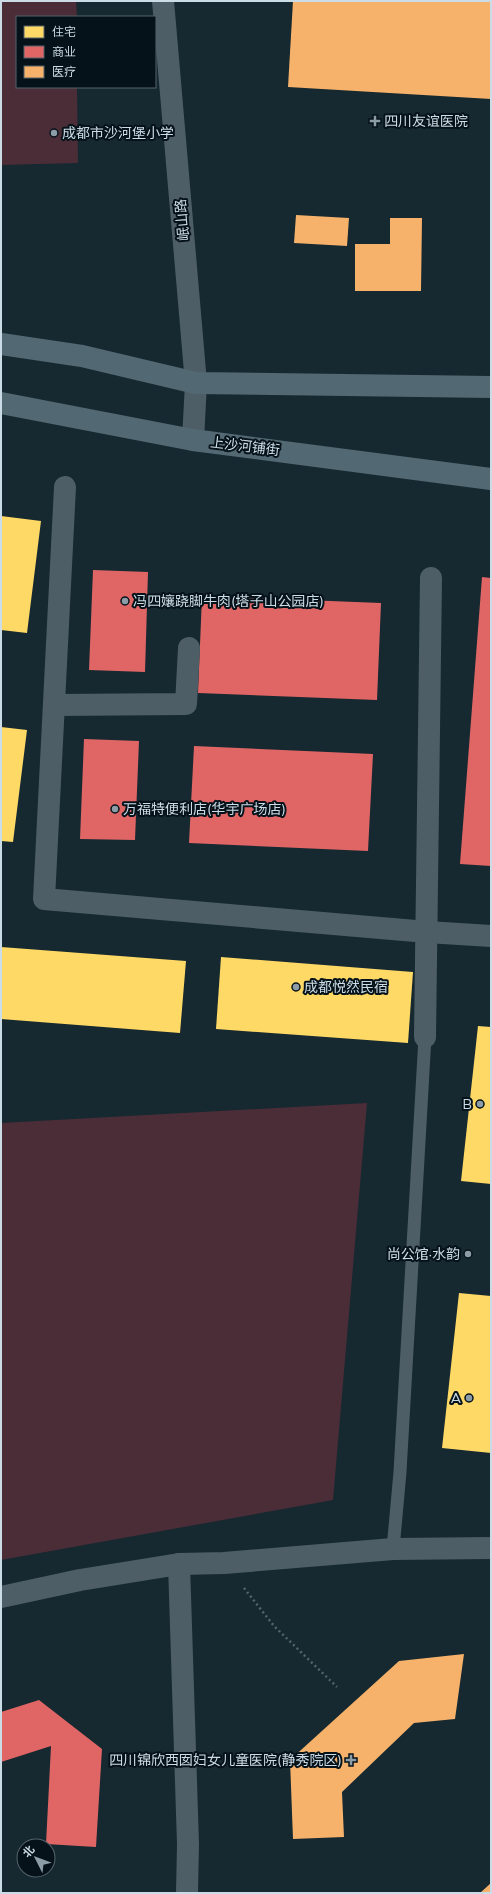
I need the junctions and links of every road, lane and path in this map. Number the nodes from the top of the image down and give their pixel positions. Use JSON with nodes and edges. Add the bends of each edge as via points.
{"nodes":[{"id":1,"x":163,"y":1,"type":"edge"},
{"id":2,"x":1,"y":344,"type":"edge"},
{"id":3,"x":196,"y":383,"type":"junction"},
{"id":4,"x":491,"y":387,"type":"edge"},
{"id":5,"x":1,"y":403,"type":"edge"},
{"id":6,"x":193,"y":440,"type":"junction"},
{"id":7,"x":491,"y":479,"type":"edge"},
{"id":8,"x":65,"y":487,"type":"dead end"},
{"id":9,"x":431,"y":578,"type":"dead end"},
{"id":10,"x":189,"y":648,"type":"dead end"},
{"id":11,"x":54,"y":705,"type":"junction"},
{"id":12,"x":426,"y":932,"type":"junction"},
{"id":13,"x":491,"y":936,"type":"edge"},
{"id":14,"x":425,"y":1037,"type":"joint"},
{"id":15,"x":491,"y":1548,"type":"edge"},
{"id":16,"x":393,"y":1549,"type":"junction"},
{"id":17,"x":224,"y":1563,"type":"junction"},
{"id":18,"x":178,"y":1564,"type":"junction"},
{"id":19,"x":1,"y":1597,"type":"edge"},
{"id":20,"x":336,"y":1687,"type":"dead end"},
{"id":21,"x":187,"y":1893,"type":"edge"}],
"edges":[{"from":1,"to":3,"type":"street","name":"岷山路"},
{"from":2,"to":3,"type":"main road","via":[[82,356]]},
{"from":3,"to":4,"type":"main road"},
{"from":3,"to":6,"type":"street","name":"岷山路"},
{"from":5,"to":6,"type":"main road","name":"上沙河铺街"},
{"from":6,"to":7,"type":"main road","name":"上沙河铺街"},
{"from":8,"to":11,"type":"street"},
{"from":9,"to":12,"type":"street"},
{"from":10,"to":11,"type":"street","via":[[186,704]]},
{"from":11,"to":12,"type":"street","via":[[44,899]]},
{"from":12,"to":13,"type":"street"},
{"from":12,"to":14,"type":"street"},
{"from":14,"to":16,"type":"lane","via":[[401,1464]]},
{"from":15,"to":16,"type":"street"},
{"from":16,"to":17,"type":"street"},
{"from":17,"to":18,"type":"street"},
{"from":17,"to":20,"type":"path","via":[[274,1626]]},
{"from":18,"to":19,"type":"street","via":[[80,1580]]},
{"from":18,"to":21,"type":"street","via":[[188,1836]]}]}
